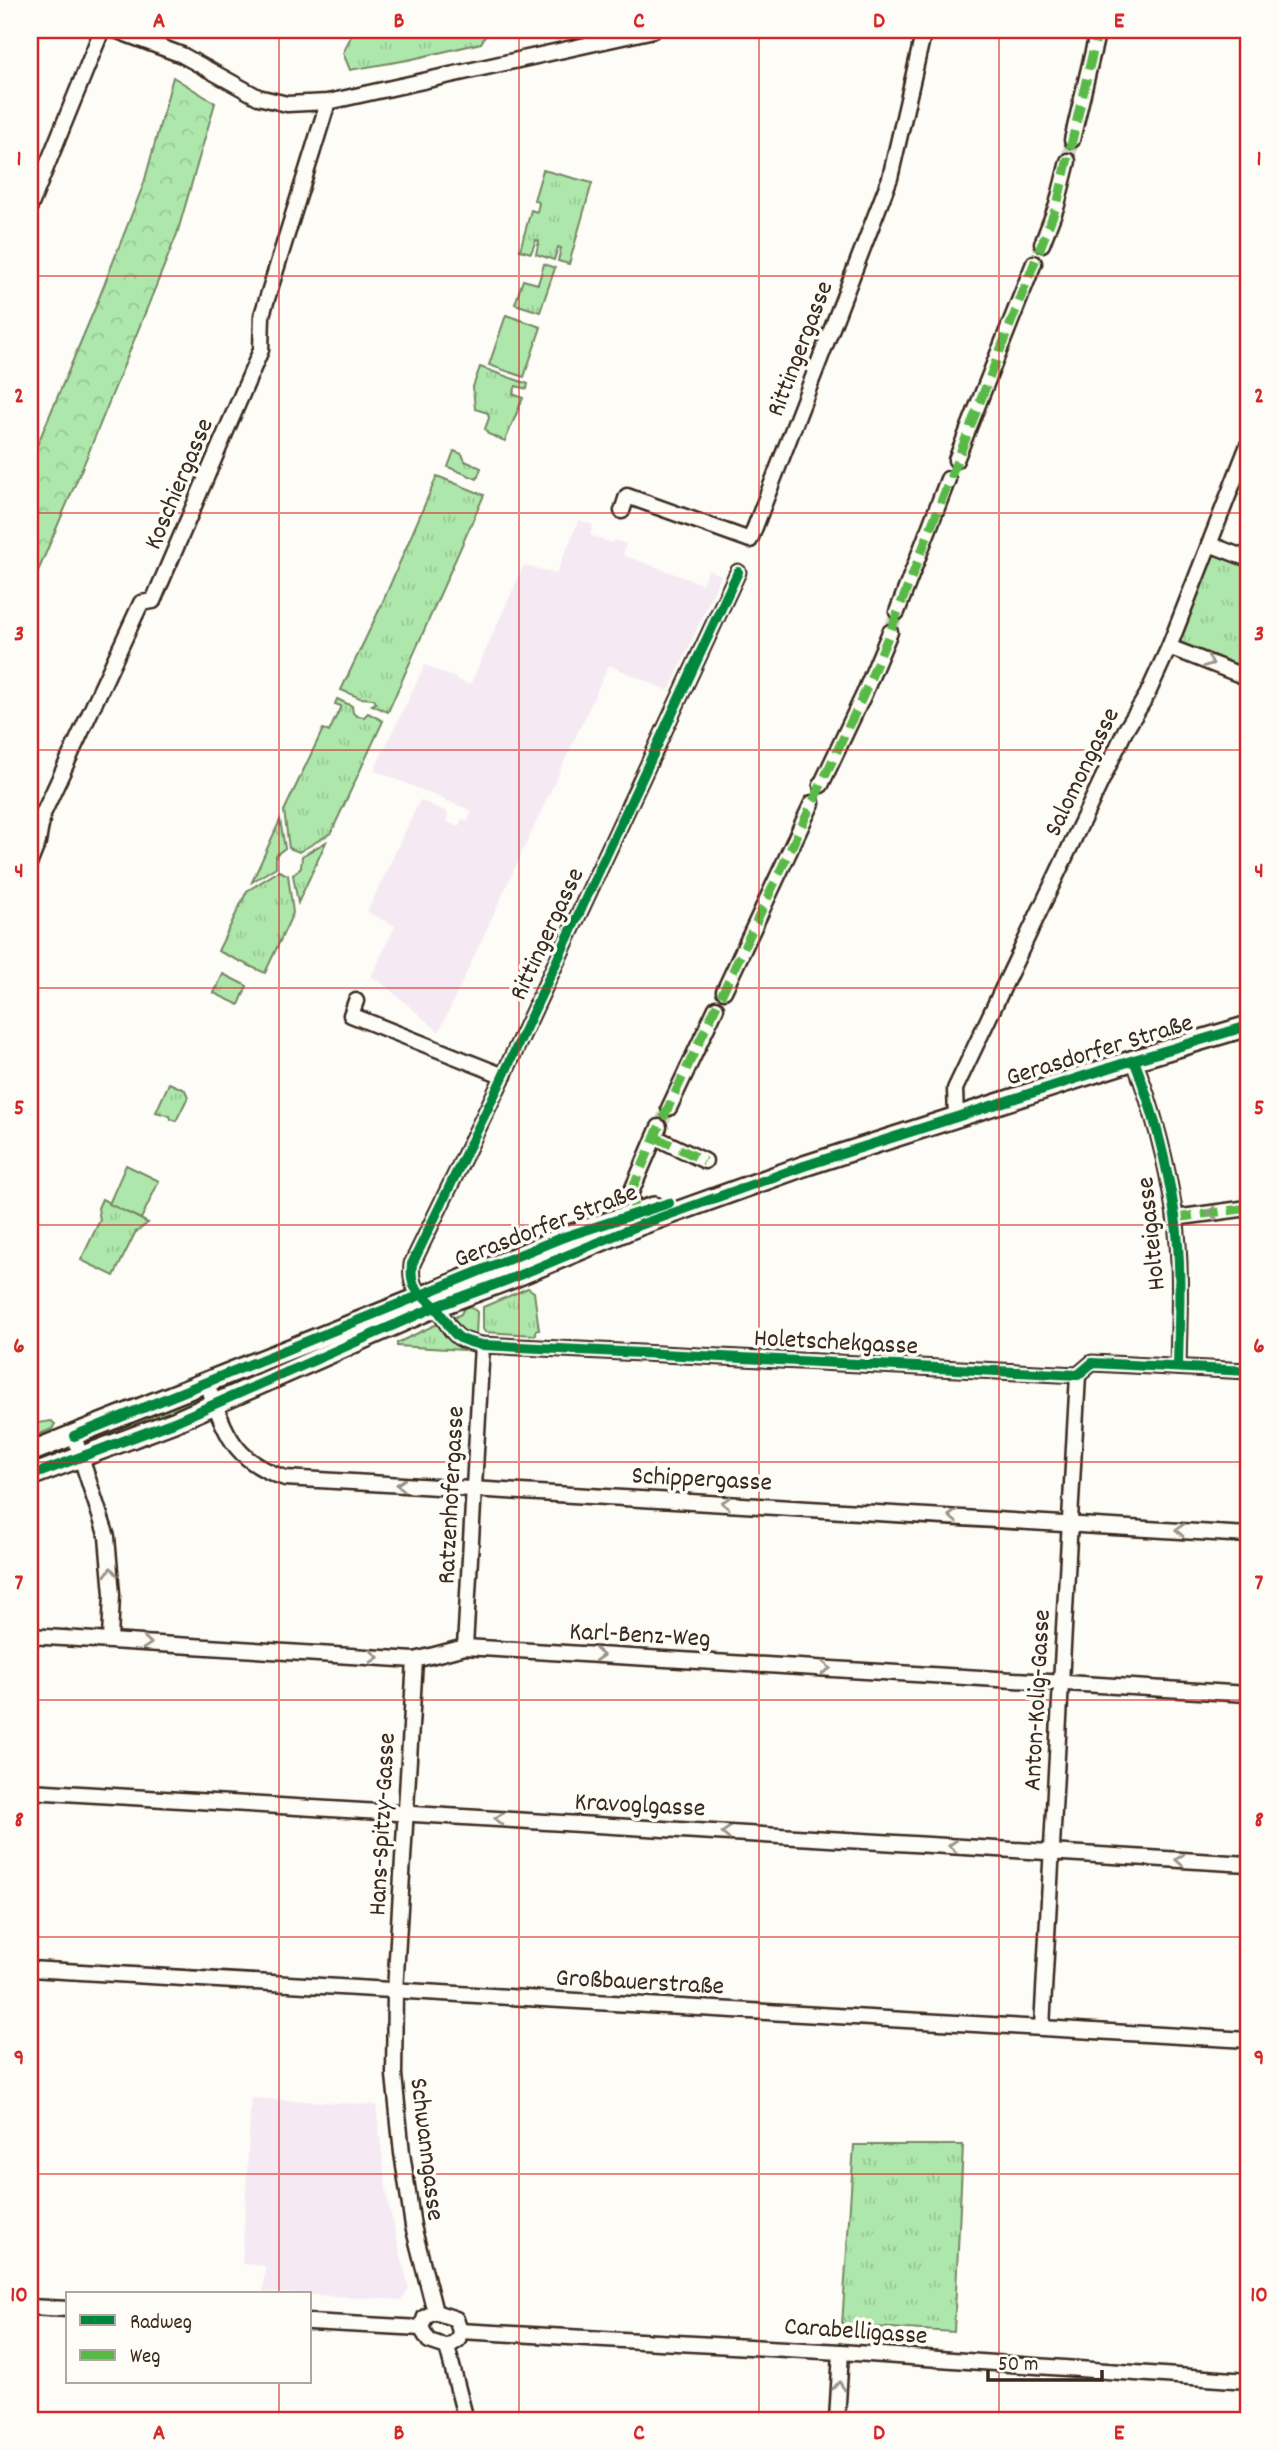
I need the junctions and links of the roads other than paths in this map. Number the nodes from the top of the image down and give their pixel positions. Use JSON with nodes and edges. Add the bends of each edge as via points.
{"nodes":[{"id":1,"x":102,"y":30,"type":"edge"},
{"id":2,"x":115,"y":30,"type":"edge"},
{"id":3,"x":654,"y":30,"type":"edge"},
{"id":4,"x":924,"y":30,"type":"edge"},
{"id":5,"x":1098,"y":30,"type":"edge"},
{"id":6,"x":328,"y":102,"type":"junction"},
{"id":7,"x":1073,"y":140,"type":"tunnel mouth"},
{"id":8,"x":1068,"y":161,"type":"tunnel mouth"},
{"id":9,"x":30,"y":207,"type":"edge"},
{"id":10,"x":1042,"y":244,"type":"dead end"},
{"id":11,"x":1034,"y":263,"type":"dead end"},
{"id":12,"x":1248,"y":445,"type":"edge"},
{"id":13,"x":956,"y":460,"type":"dead end"},
{"id":14,"x":948,"y":480,"type":"dead end"},
{"id":15,"x":622,"y":511,"type":"dead end"},
{"id":16,"x":1209,"y":544,"type":"junction"},
{"id":17,"x":1248,"y":559,"type":"edge"},
{"id":18,"x":738,"y":572,"type":"dead end"},
{"id":19,"x":897,"y":612,"type":"tunnel mouth"},
{"id":20,"x":890,"y":632,"type":"tunnel mouth"},
{"id":21,"x":1169,"y":647,"type":"junction"},
{"id":22,"x":1248,"y":678,"type":"edge"},
{"id":23,"x":821,"y":785,"type":"dead end"},
{"id":24,"x":812,"y":803,"type":"dead end"},
{"id":25,"x":30,"y":862,"type":"edge"},
{"id":26,"x":724,"y":991,"type":"dead end"},
{"id":27,"x":356,"y":1001,"type":"dead end"},
{"id":28,"x":716,"y":1008,"type":"dead end"},
{"id":29,"x":1248,"y":1026,"type":"edge"},
{"id":30,"x":1134,"y":1060,"type":"junction"},
{"id":31,"x":504,"y":1076,"type":"junction"},
{"id":32,"x":668,"y":1108,"type":"tunnel mouth"},
{"id":33,"x":956,"y":1117,"type":"junction"},
{"id":34,"x":705,"y":1161,"type":"dead end"},
{"id":35,"x":1248,"y":1208,"type":"edge"},
{"id":36,"x":1175,"y":1217,"type":"junction"},
{"id":37,"x":638,"y":1218,"type":"junction"},
{"id":38,"x":428,"y":1302,"type":"junction"},
{"id":39,"x":482,"y":1345,"type":"junction"},
{"id":40,"x":1178,"y":1367,"type":"junction"},
{"id":41,"x":1248,"y":1371,"type":"edge"},
{"id":42,"x":1077,"y":1375,"type":"junction"},
{"id":43,"x":206,"y":1382,"type":"junction"},
{"id":44,"x":214,"y":1403,"type":"junction"},
{"id":45,"x":74,"y":1436,"type":"junction"},
{"id":46,"x":30,"y":1452,"type":"edge"},
{"id":47,"x":82,"y":1457,"type":"junction"},
{"id":48,"x":30,"y":1476,"type":"edge"},
{"id":49,"x":474,"y":1489,"type":"junction"},
{"id":50,"x":1069,"y":1523,"type":"junction"},
{"id":51,"x":1248,"y":1535,"type":"edge"},
{"id":52,"x":30,"y":1636,"type":"edge"},
{"id":53,"x":110,"y":1640,"type":"junction"},
{"id":54,"x":465,"y":1647,"type":"junction"},
{"id":55,"x":415,"y":1660,"type":"junction"},
{"id":56,"x":1060,"y":1682,"type":"junction"},
{"id":57,"x":1248,"y":1694,"type":"edge"},
{"id":58,"x":30,"y":1791,"type":"edge"},
{"id":59,"x":405,"y":1814,"type":"junction"},
{"id":60,"x":1051,"y":1852,"type":"junction"},
{"id":61,"x":1248,"y":1864,"type":"edge"},
{"id":62,"x":30,"y":1969,"type":"edge"},
{"id":63,"x":395,"y":1991,"type":"junction"},
{"id":64,"x":1042,"y":2027,"type":"junction"},
{"id":65,"x":1248,"y":2040,"type":"edge"},
{"id":66,"x":30,"y":2307,"type":"edge"},
{"id":67,"x":66,"y":2309,"type":"edge"},
{"id":68,"x":435,"y":2312,"type":"junction"},
{"id":69,"x":312,"y":2322,"type":"edge"},
{"id":70,"x":421,"y":2328,"type":"junction"},
{"id":71,"x":460,"y":2331,"type":"junction"},
{"id":72,"x":447,"y":2347,"type":"junction"},
{"id":73,"x":841,"y":2353,"type":"junction"},
{"id":74,"x":1248,"y":2381,"type":"edge"},
{"id":75,"x":466,"y":2420,"type":"edge"},
{"id":76,"x":837,"y":2420,"type":"edge"}],
"edges":[{"from":1,"to":9,"type":"street"},
{"from":2,"to":6,"type":"street","via":[[183,55],[258,97],[287,104]]},
{"from":3,"to":6,"type":"street"},
{"from":4,"to":15,"type":"street","name":"Rittingergasse","via":[[890,178],[750,540],[627,496]]},
{"from":5,"to":7,"type":"street"},
{"from":6,"to":25,"type":"street","name":"Koschiergasse","via":[[262,315],[261,350],[153,601],[141,603],[43,814]]},
{"from":8,"to":10,"type":"street"},
{"from":11,"to":13,"type":"street"},
{"from":12,"to":16,"type":"street","name":"Salomongasse"},
{"from":14,"to":19,"type":"street"},
{"from":16,"to":17,"type":"street"},
{"from":16,"to":21,"type":"street","name":"Salomongasse"},
{"from":18,"to":31,"type":"street","name":"Rittingergasse"},
{"from":20,"to":23,"type":"street"},
{"from":21,"to":22,"type":"street","one_way":true},
{"from":21,"to":33,"type":"street","name":"Salomongasse","via":[[955,1089]]},
{"from":24,"to":26,"type":"street"},
{"from":27,"to":31,"type":"street","via":[[351,1015]]},
{"from":28,"to":32,"type":"street"},
{"from":29,"to":30,"type":"main road","name":"Gerasdorfer Straße"},
{"from":30,"to":33,"type":"main road","name":"Gerasdorfer Straße"},
{"from":30,"to":36,"type":"street","name":"Holteigasse","via":[[1148,1096]]},
{"from":31,"to":38,"type":"street","name":"Rittingergasse","via":[[412,1264],[411,1279]]},
{"from":33,"to":37,"type":"main road","name":"Gerasdorfer Straße"},
{"from":34,"to":37,"type":"street","via":[[657,1132],[630,1195]]},
{"from":35,"to":36,"type":"street","one_way":true},
{"from":36,"to":40,"type":"street","name":"Holteigasse"},
{"from":37,"to":38,"type":"main road","name":"Gerasdorfer Straße","via":[[510,1279]]},
{"from":38,"to":39,"type":"street","name":"Holetschekgasse","via":[[452,1334]]},
{"from":38,"to":43,"type":"main road","name":"Gerasdorfer Straße"},
{"from":38,"to":44,"type":"main road","name":"Gerasdorfer Straße"},
{"from":39,"to":42,"type":"street","name":"Holetschekgasse"},
{"from":39,"to":49,"type":"street","name":"Ratzenhofergasse"},
{"from":40,"to":41,"type":"street","name":"Holetschekgasse"},
{"from":40,"to":42,"type":"street","name":"Holetschekgasse","via":[[1092,1363]]},
{"from":42,"to":50,"type":"street","name":"Anton-Kolig-Gasse"},
{"from":43,"to":44,"type":"street","name":"Schippergasse"},
{"from":43,"to":45,"type":"main road","name":"Gerasdorfer Straße"},
{"from":44,"to":47,"type":"main road","name":"Gerasdorfer Straße"},
{"from":49,"to":44,"type":"street","name":"Schippergasse","one_way":true,"via":[[285,1478],[268,1473],[236,1449]]},
{"from":45,"to":46,"type":"main road","name":"Gerasdorfer Straße"},
{"from":45,"to":47,"type":"street"},
{"from":47,"to":48,"type":"main road","name":"Gerasdorfer Straße"},
{"from":53,"to":47,"type":"street","one_way":true,"via":[[109,1550]]},
{"from":50,"to":49,"type":"street","name":"Schippergasse","one_way":true},
{"from":49,"to":54,"type":"street","name":"Ratzenhofergasse"},
{"from":51,"to":50,"type":"street","name":"Schippergasse","one_way":true},
{"from":50,"to":56,"type":"street","name":"Anton-Kolig-Gasse"},
{"from":52,"to":53,"type":"street","name":"Karl-Benz-Weg"},
{"from":53,"to":55,"type":"street","name":"Karl-Benz-Weg","one_way":true},
{"from":54,"to":55,"type":"street","name":"Karl-Benz-Weg"},
{"from":54,"to":56,"type":"street","name":"Karl-Benz-Weg","one_way":true},
{"from":55,"to":59,"type":"street","name":"Hans-Spitzy-Gasse"},
{"from":56,"to":57,"type":"street","name":"Karl-Benz-Weg"},
{"from":56,"to":60,"type":"street","name":"Anton-Kolig-Gasse"},
{"from":58,"to":59,"type":"street","name":"Kravoglgasse"},
{"from":60,"to":59,"type":"street","name":"Kravoglgasse","one_way":true},
{"from":59,"to":63,"type":"street","name":"Hans-Spitzy-Gasse"},
{"from":61,"to":60,"type":"street","name":"Kravoglgasse","one_way":true},
{"from":60,"to":64,"type":"street","name":"Anton-Kolig-Gasse"},
{"from":62,"to":63,"type":"street","name":"Großbauerstraße"},
{"from":63,"to":64,"type":"street","name":"Großbauerstraße"},
{"from":63,"to":68,"type":"street","name":"Schwanngasse","via":[[394,2075],[402,2153],[413,2227]]},
{"from":64,"to":65,"type":"street","name":"Großbauerstraße"},
{"from":66,"to":67,"type":"street"},
{"from":68,"to":70,"type":"street","via":[[425,2317]]},
{"from":68,"to":71,"type":"street","via":[[456,2319]]},
{"from":69,"to":70,"type":"street"},
{"from":70,"to":72,"type":"street","via":[[429,2341]]},
{"from":71,"to":72,"type":"street","via":[[458,2340]]},
{"from":71,"to":73,"type":"street","name":"Carabelligasse"},
{"from":72,"to":75,"type":"street"},
{"from":73,"to":74,"type":"street","name":"Carabelligasse"},
{"from":76,"to":73,"type":"street","one_way":true}]}
